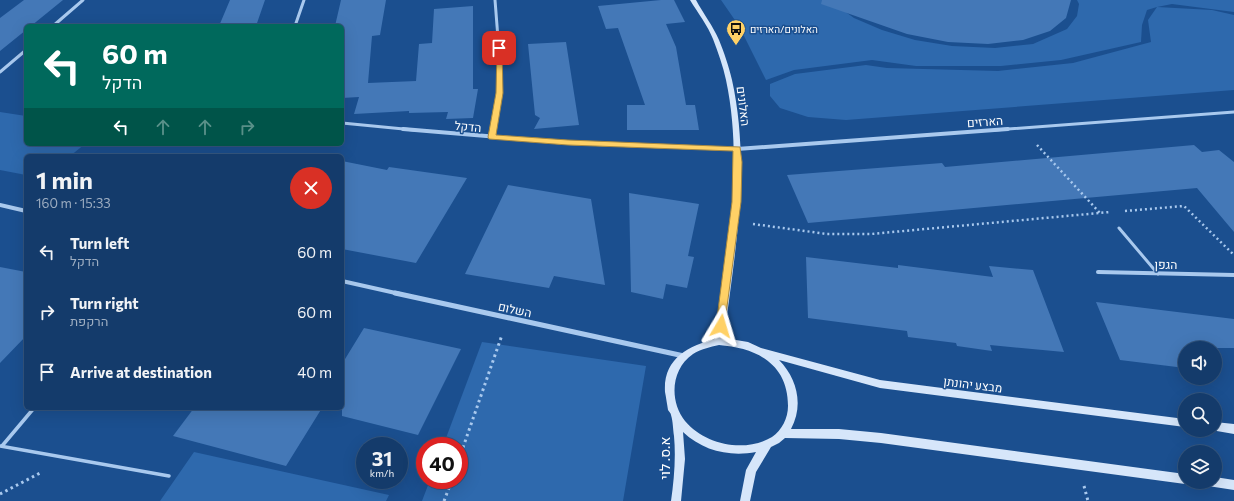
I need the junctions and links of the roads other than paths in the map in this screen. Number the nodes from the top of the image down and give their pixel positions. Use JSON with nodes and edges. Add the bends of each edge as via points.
{"nodes":[{"id":1,"x":83,"y":0,"type":"edge"},
{"id":2,"x":304,"y":0,"type":"edge"},
{"id":3,"x":495,"y":0,"type":"edge"},
{"id":4,"x":693,"y":0,"type":"edge"},
{"id":5,"x":55,"y":24,"type":"edge"},
{"id":6,"x":296,"y":24,"type":"edge"},
{"id":7,"x":24,"y":52,"type":"edge"},
{"id":8,"x":0,"y":72,"type":"edge"},
{"id":9,"x":1234,"y":112,"type":"edge"},
{"id":10,"x":344,"y":123,"type":"edge"},
{"id":11,"x":492,"y":137,"type":"junction"},
{"id":12,"x":737,"y":149,"type":"junction"},
{"id":13,"x":0,"y":205,"type":"edge"},
{"id":14,"x":24,"y":211,"type":"edge"},
{"id":15,"x":1119,"y":228,"type":"dead end"},
{"id":16,"x":1098,"y":272,"type":"dead end"},
{"id":17,"x":1158,"y":274,"type":"junction"},
{"id":18,"x":1234,"y":275,"type":"edge"},
{"id":19,"x":344,"y":281,"type":"edge"},
{"id":20,"x":719,"y":341,"type":"junction"},
{"id":21,"x":762,"y":351,"type":"junction"},
{"id":22,"x":684,"y":356,"type":"junction"},
{"id":23,"x":32,"y":410,"type":"edge"},
{"id":24,"x":675,"y":415,"type":"junction"},
{"id":25,"x":1178,"y":422,"type":"edge"},
{"id":26,"x":1222,"y":427,"type":"edge"},
{"id":27,"x":1234,"y":429,"type":"edge"},
{"id":28,"x":783,"y":433,"type":"junction"},
{"id":29,"x":767,"y":445,"type":"junction"},
{"id":30,"x":1,"y":446,"type":"edge"},
{"id":31,"x":169,"y":476,"type":"dead end"},
{"id":32,"x":1178,"y":477,"type":"edge"},
{"id":33,"x":1222,"y":483,"type":"edge"},
{"id":34,"x":1234,"y":485,"type":"edge"},
{"id":35,"x":676,"y":501,"type":"edge"},
{"id":36,"x":745,"y":501,"type":"edge"}],
"edges":[{"from":1,"to":5,"type":"street"},
{"from":2,"to":6,"type":"street"},
{"from":3,"to":11,"type":"street","via":[[500,64],[499,93]]},
{"from":4,"to":12,"type":"main road","name":"האלונים","via":[[713,31],[731,87]]},
{"from":7,"to":8,"type":"street"},
{"from":9,"to":12,"type":"street","name":"הארזים"},
{"from":10,"to":11,"type":"street","name":"הדקל"},
{"from":11,"to":12,"type":"street","name":"הדקל","via":[[568,143]]},
{"from":12,"to":20,"type":"main road","name":"האלונים","via":[[738,178]]},
{"from":13,"to":14,"type":"street"},
{"from":15,"to":17,"type":"lane"},
{"from":16,"to":17,"type":"street","name":"הגפן"},
{"from":17,"to":18,"type":"street","name":"הגפן"},
{"from":19,"to":22,"type":"street","name":"השלום"},
{"from":20,"to":21,"type":"main road","via":[[741,343]]},
{"from":20,"to":22,"type":"main road","via":[[700,346]]},
{"from":21,"to":25,"type":"main road","name":"מבצע יהונתן","via":[[880,384]]},
{"from":21,"to":28,"type":"main road","via":[[786,374],[794,398],[792,417]]},
{"from":22,"to":24,"type":"main road","via":[[674,368],[669,383]]},
{"from":23,"to":30,"type":"lane"},
{"from":24,"to":29,"type":"main road","via":[[688,431],[706,443],[726,450],[748,451]]},
{"from":24,"to":35,"type":"main road","name":"א.ס. לוי","via":[[680,434],[680,471]]},
{"from":26,"to":27,"type":"main road"},
{"from":28,"to":29,"type":"main road"},
{"from":28,"to":32,"type":"main road","via":[[881,438]]},
{"from":29,"to":36,"type":"main road","via":[[751,470]]},
{"from":30,"to":31,"type":"lane"},
{"from":33,"to":34,"type":"main road"}]}
